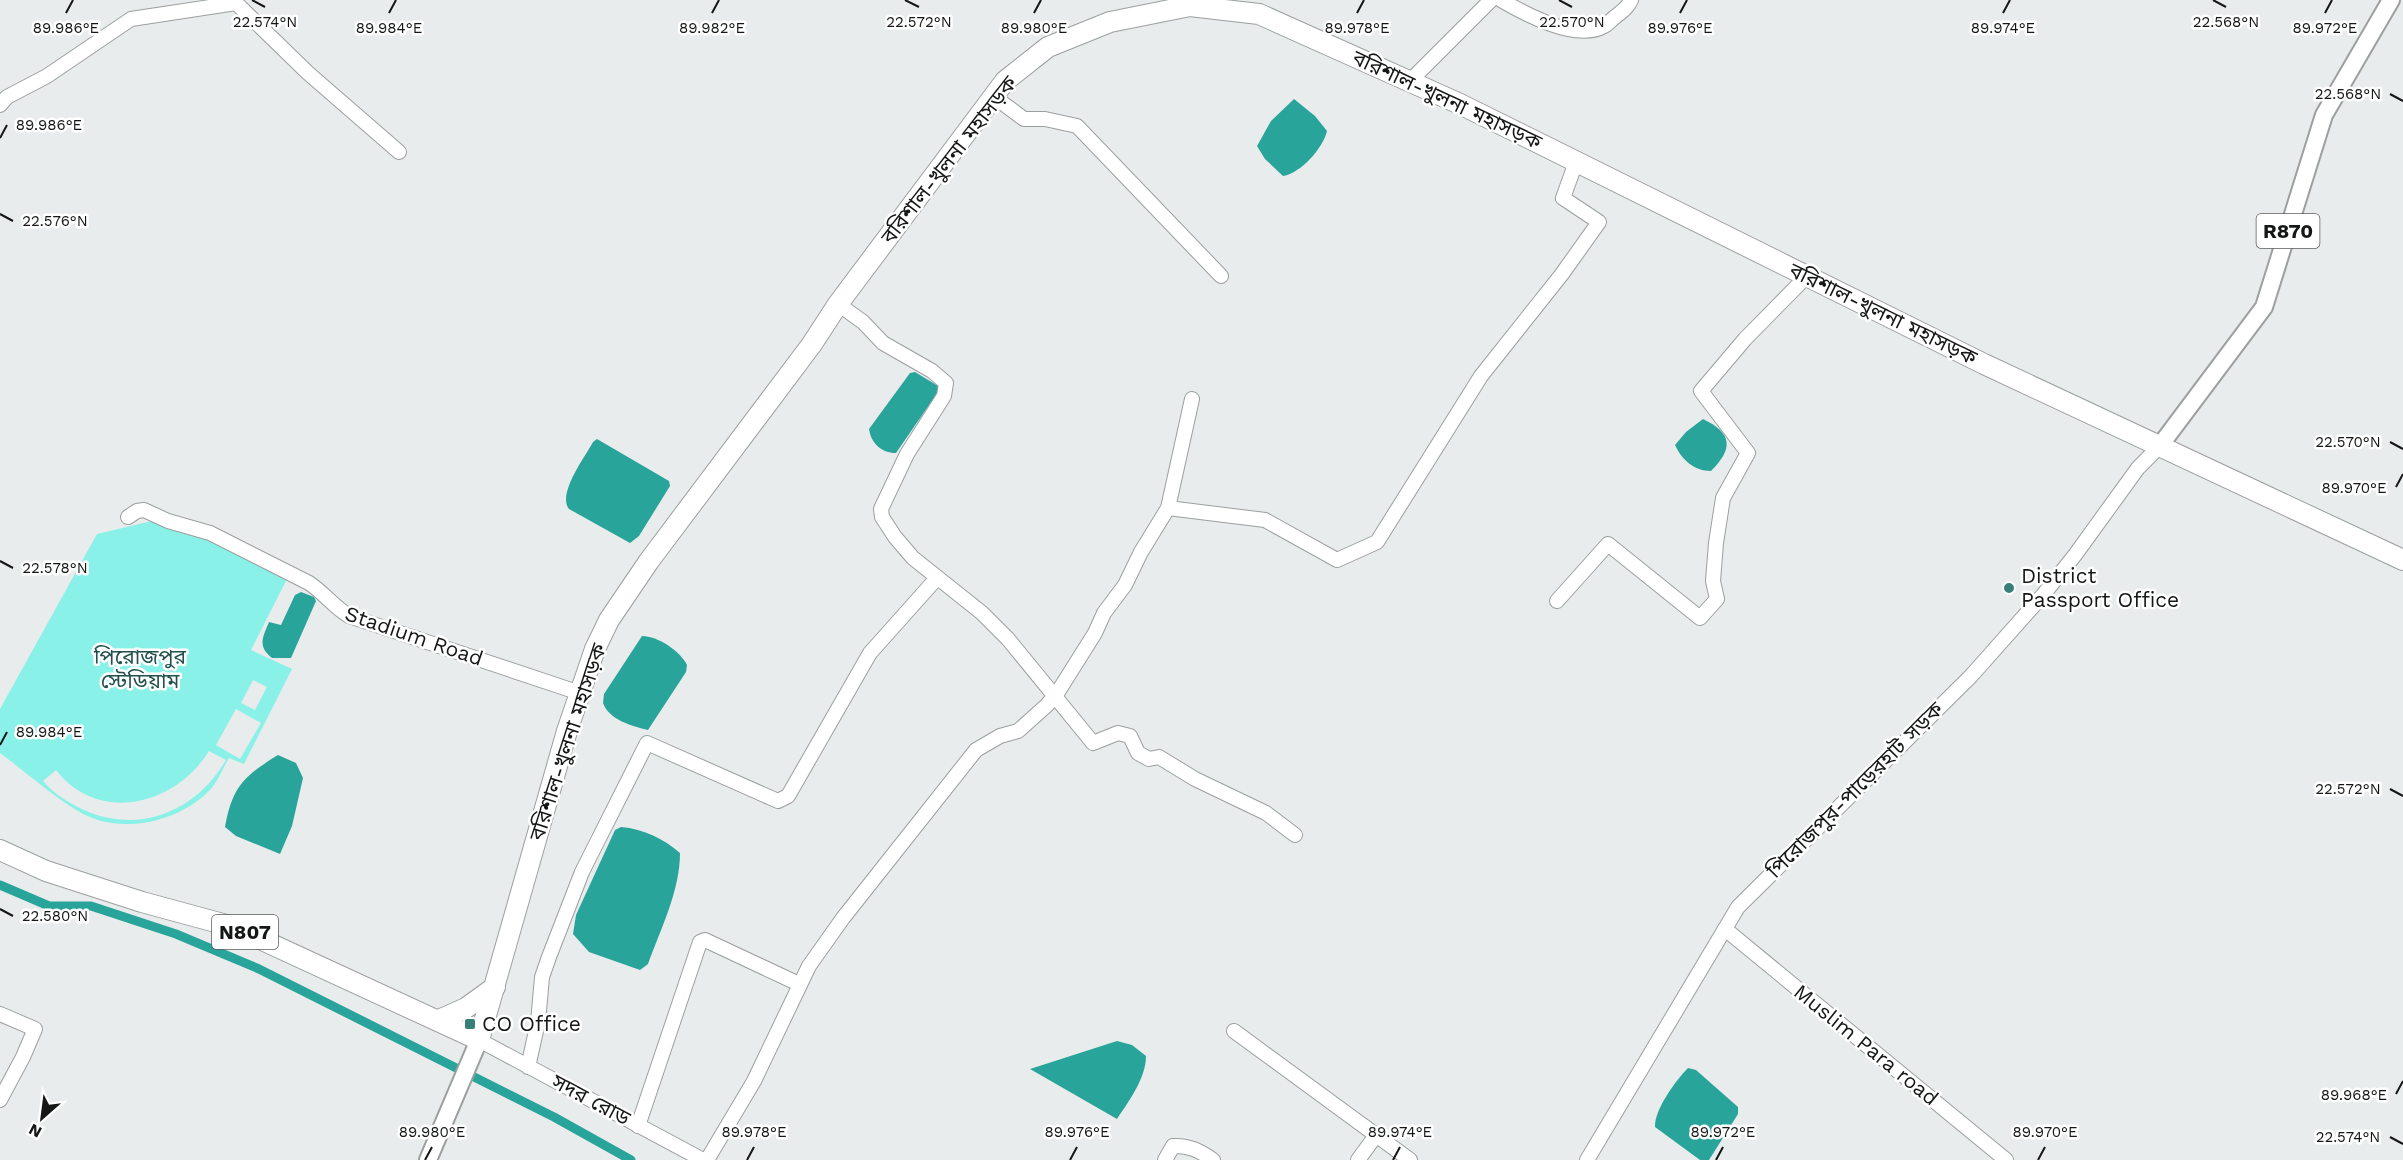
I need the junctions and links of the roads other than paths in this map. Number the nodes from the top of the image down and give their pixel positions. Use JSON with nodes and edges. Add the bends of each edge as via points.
{"nodes":[{"id":1,"x":1491,"y":0,"type":"edge"},
{"id":2,"x":1501,"y":0,"type":"edge"},
{"id":3,"x":1630,"y":0,"type":"edge"},
{"id":4,"x":2391,"y":0,"type":"edge"},
{"id":5,"x":1410,"y":81,"type":"junction"},
{"id":6,"x":993,"y":96,"type":"junction"},
{"id":7,"x":0,"y":105,"type":"edge"},
{"id":8,"x":399,"y":152,"type":"dead end"},
{"id":9,"x":1576,"y":162,"type":"junction"},
{"id":10,"x":1221,"y":276,"type":"dead end"},
{"id":11,"x":1806,"y":277,"type":"junction"},
{"id":12,"x":838,"y":304,"type":"junction"},
{"id":13,"x":1192,"y":399,"type":"dead end"},
{"id":14,"x":2159,"y":447,"type":"junction"},
{"id":15,"x":1168,"y":508,"type":"junction"},
{"id":16,"x":129,"y":517,"type":"dead end"},
{"id":17,"x":2403,"y":560,"type":"edge"},
{"id":18,"x":937,"y":578,"type":"junction"},
{"id":19,"x":1557,"y":601,"type":"dead end"},
{"id":20,"x":580,"y":693,"type":"junction"},
{"id":21,"x":1056,"y":695,"type":"junction"},
{"id":22,"x":1295,"y":835,"type":"dead end"},
{"id":23,"x":0,"y":850,"type":"edge"},
{"id":24,"x":1725,"y":929,"type":"junction"},
{"id":25,"x":799,"y":984,"type":"junction"},
{"id":26,"x":495,"y":987,"type":"junction"},
{"id":27,"x":0,"y":1014,"type":"edge"},
{"id":28,"x":439,"y":1020,"type":"junction"},
{"id":29,"x":1234,"y":1031,"type":"dead end"},
{"id":30,"x":479,"y":1040,"type":"junction"},
{"id":31,"x":528,"y":1067,"type":"junction"},
{"id":32,"x":0,"y":1100,"type":"edge"},
{"id":33,"x":638,"y":1126,"type":"junction"},
{"id":34,"x":1377,"y":1134,"type":"junction"},
{"id":35,"x":428,"y":1160,"type":"edge"},
{"id":36,"x":705,"y":1160,"type":"edge"},
{"id":37,"x":1165,"y":1160,"type":"edge"},
{"id":38,"x":1213,"y":1160,"type":"edge"},
{"id":39,"x":1358,"y":1160,"type":"edge"},
{"id":40,"x":1410,"y":1160,"type":"edge"},
{"id":41,"x":1587,"y":1160,"type":"edge"},
{"id":42,"x":2006,"y":1160,"type":"edge"}],
"edges":[{"from":1,"to":5,"type":"street"},
{"from":2,"to":3,"type":"street","via":[[1546,23],[1582,30],[1602,27],[1629,6]]},
{"from":4,"to":14,"type":"main road","number":"R870","via":[[2324,115],[2264,307]]},
{"from":5,"to":6,"type":"highway","name":"বরিশাল-খুলনা মহাসড়ক","via":[[1260,14],[1190,6],[1110,22],[1048,47],[1005,81]]},
{"from":5,"to":9,"type":"highway","name":"বরিশাল-খুলনা মহাসড়ক"},
{"from":6,"to":10,"type":"street","via":[[1024,119],[1077,126]]},
{"from":6,"to":12,"type":"highway","name":"বরিশাল-খুলনা মহাসড়ক"},
{"from":7,"to":8,"type":"street","via":[[131,19],[236,3],[308,73]]},
{"from":9,"to":11,"type":"highway","name":"বরিশাল-খুলনা মহাসড়ক"},
{"from":9,"to":15,"type":"street","via":[[1563,198],[1599,222],[1481,376],[1377,543],[1337,560],[1265,520]]},
{"from":11,"to":14,"type":"highway","name":"বরিশাল-খুলনা মহাসড়ক"},
{"from":11,"to":19,"type":"street","via":[[1701,391],[1748,453],[1724,498],[1713,580],[1717,599],[1700,618],[1608,544]]},
{"from":12,"to":18,"type":"street","via":[[883,343],[946,383],[944,396],[907,454],[881,509],[895,537]]},
{"from":12,"to":20,"type":"highway","name":"বরিশাল-খুলনা মহাসড়ক","via":[[609,620]]},
{"from":13,"to":15,"type":"street"},
{"from":14,"to":17,"type":"highway","name":"বরিশাল-খুলনা মহাসড়ক"},
{"from":14,"to":24,"type":"street","name":"পিরোজপুর-পাড়েরহাট সড়ক","via":[[2138,468],[2043,595],[1971,676],[1738,907]]},
{"from":15,"to":21,"type":"street"},
{"from":16,"to":20,"type":"street","name":"Stadium Road","via":[[144,510],[210,533],[309,583],[349,616]]},
{"from":18,"to":21,"type":"street","via":[[1008,639]]},
{"from":18,"to":31,"type":"street","via":[[870,653],[788,795],[778,801],[647,743],[582,872],[549,957],[540,984],[538,1022]]},
{"from":20,"to":26,"type":"highway","name":"বরিশাল-খুলনা মহাসড়ক"},
{"from":21,"to":22,"type":"street","via":[[1093,743],[1118,733],[1130,736],[1138,753],[1149,759],[1159,757],[1266,813]]},
{"from":21,"to":25,"type":"street","via":[[1018,731],[976,750],[824,943]]},
{"from":23,"to":28,"type":"highway","number":"N807","via":[[46,871],[234,927]]},
{"from":24,"to":41,"type":"street","name":"পিরোজপুর-পাড়েরহাট সড়ক"},
{"from":24,"to":42,"type":"street","name":"Muslim Para road"},
{"from":25,"to":33,"type":"street","via":[[705,940],[700,942]]},
{"from":25,"to":36,"type":"street","via":[[753,1082]]},
{"from":26,"to":28,"type":"highway","via":[[466,1008]]},
{"from":26,"to":30,"type":"highway","name":"বরিশাল-খুলনা মহাসড়ক"},
{"from":27,"to":32,"type":"street","via":[[35,1029]]},
{"from":28,"to":30,"type":"highway","number":"N807"},
{"from":29,"to":34,"type":"street"},
{"from":30,"to":31,"type":"street","name":"সদর রোড"},
{"from":30,"to":35,"type":"main road"},
{"from":31,"to":33,"type":"street","name":"সদর রোড"},
{"from":33,"to":36,"type":"street","name":"সদর রোড"},
{"from":34,"to":39,"type":"street"},
{"from":34,"to":40,"type":"street"},
{"from":37,"to":38,"type":"street","via":[[1173,1146],[1184,1145]]}]}
